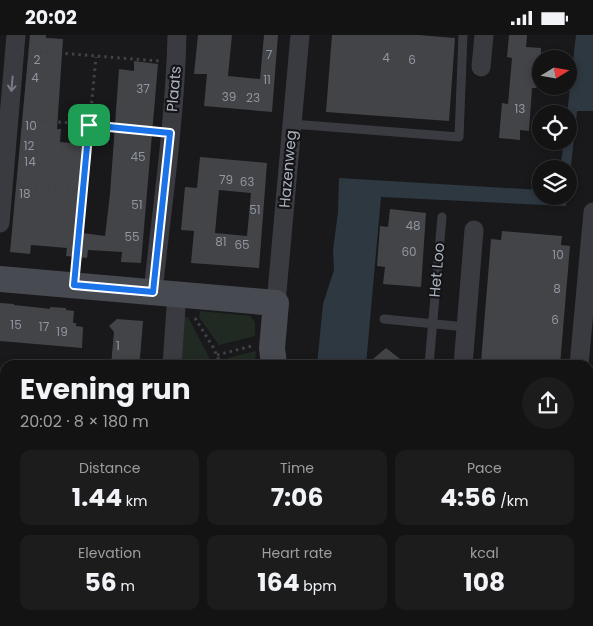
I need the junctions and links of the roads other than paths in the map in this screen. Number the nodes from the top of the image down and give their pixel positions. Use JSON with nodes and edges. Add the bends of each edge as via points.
{"nodes":[{"id":1,"x":177,"y":35,"type":"edge"},
{"id":2,"x":300,"y":35,"type":"edge"},
{"id":3,"x":463,"y":35,"type":"edge"},
{"id":4,"x":484,"y":35,"type":"edge"},
{"id":5,"x":15,"y":42,"type":"edge"},
{"id":6,"x":481,"y":67,"type":"dead end"},
{"id":7,"x":292,"y":124,"type":"junction"},
{"id":8,"x":593,"y":212,"type":"edge"},
{"id":9,"x":442,"y":217,"type":"dead end"},
{"id":10,"x":0,"y":223,"type":"edge"},
{"id":11,"x":474,"y":230,"type":"dead end"},
{"id":12,"x":0,"y":279,"type":"edge"},
{"id":13,"x":165,"y":293,"type":"junction"},
{"id":14,"x":276,"y":303,"type":"junction"},
{"id":15,"x":384,"y":319,"type":"dead end"},
{"id":16,"x":432,"y":324,"type":"junction"},
{"id":17,"x":466,"y":327,"type":"junction"},
{"id":18,"x":172,"y":360,"type":"edge"},
{"id":19,"x":273,"y":360,"type":"edge"},
{"id":20,"x":429,"y":360,"type":"edge"},
{"id":21,"x":463,"y":360,"type":"edge"},
{"id":22,"x":579,"y":360,"type":"edge"}],
"edges":[{"from":1,"to":13,"type":"street","name":"Plaats"},
{"from":2,"to":7,"type":"street","name":"Hazenweg"},
{"from":3,"to":7,"type":"lane","via":[[459,137]]},
{"from":4,"to":6,"type":"street"},
{"from":5,"to":10,"type":"street","one_way":true},
{"from":7,"to":14,"type":"street","name":"Hazenweg"},
{"from":8,"to":22,"type":"street"},
{"from":9,"to":16,"type":"lane","name":"Het Loo"},
{"from":11,"to":17,"type":"street"},
{"from":12,"to":13,"type":"street"},
{"from":13,"to":14,"type":"street"},
{"from":13,"to":18,"type":"street","name":"Plaats"},
{"from":14,"to":19,"type":"street"},
{"from":15,"to":16,"type":"lane"},
{"from":16,"to":17,"type":"lane"},
{"from":16,"to":20,"type":"lane","name":"Het Loo"},
{"from":17,"to":21,"type":"street"}]}
